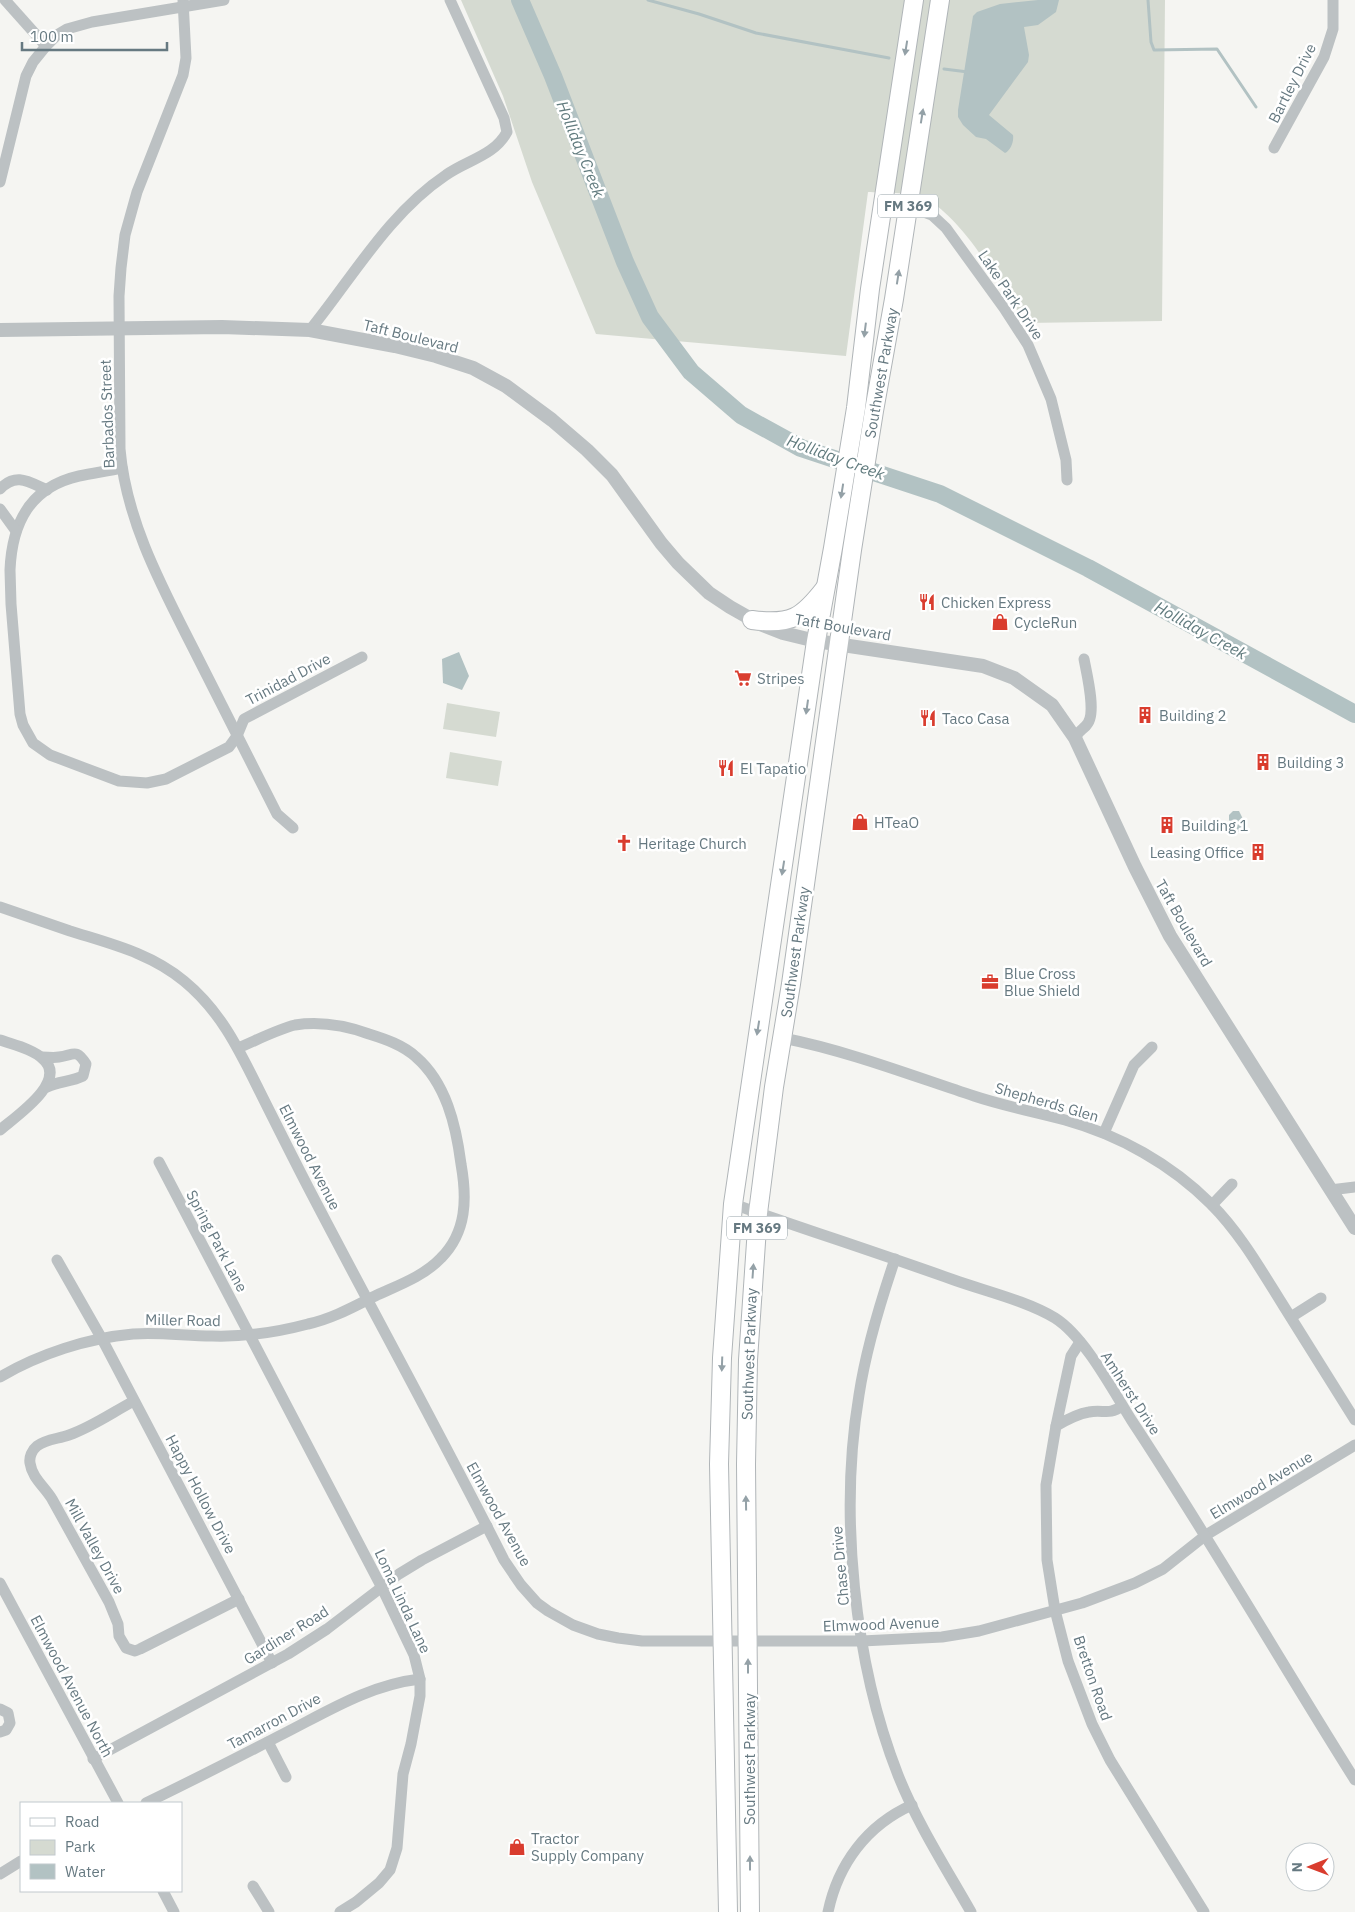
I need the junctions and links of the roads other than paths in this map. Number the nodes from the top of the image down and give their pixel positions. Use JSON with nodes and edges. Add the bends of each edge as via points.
{"nodes":[{"id":1,"x":5,"y":0,"type":"edge"},
{"id":2,"x":224,"y":0,"type":"edge"},
{"id":3,"x":450,"y":0,"type":"edge"},
{"id":4,"x":914,"y":0,"type":"edge"},
{"id":5,"x":940,"y":0,"type":"edge"},
{"id":6,"x":1333,"y":0,"type":"edge"},
{"id":7,"x":183,"y":3,"type":"edge"},
{"id":8,"x":46,"y":46,"type":"junction"},
{"id":9,"x":1274,"y":148,"type":"dead end"},
{"id":10,"x":1,"y":174,"type":"edge"},
{"id":11,"x":882,"y":205,"type":"junction"},
{"id":12,"x":908,"y":206,"type":"junction"},
{"id":13,"x":120,"y":328,"type":"junction"},
{"id":14,"x":0,"y":330,"type":"edge"},
{"id":15,"x":310,"y":330,"type":"junction"},
{"id":16,"x":122,"y":468,"type":"junction"},
{"id":17,"x":1066,"y":480,"type":"dead end"},
{"id":18,"x":0,"y":489,"type":"edge"},
{"id":19,"x":47,"y":490,"type":"junction"},
{"id":20,"x":0,"y":509,"type":"edge"},
{"id":21,"x":16,"y":531,"type":"junction"},
{"id":22,"x":826,"y":586,"type":"junction"},
{"id":23,"x":752,"y":620,"type":"junction"},
{"id":24,"x":816,"y":641,"type":"junction"},
{"id":25,"x":840,"y":644,"type":"junction"},
{"id":26,"x":362,"y":657,"type":"dead end"},
{"id":27,"x":1084,"y":659,"type":"dead end"},
{"id":28,"x":237,"y":736,"type":"junction"},
{"id":29,"x":1075,"y":738,"type":"junction"},
{"id":30,"x":790,"y":822,"type":"junction"},
{"id":31,"x":814,"y":822,"type":"junction"},
{"id":32,"x":293,"y":828,"type":"dead end"},
{"id":33,"x":0,"y":906,"type":"edge"},
{"id":34,"x":783,"y":1038,"type":"junction"},
{"id":35,"x":0,"y":1040,"type":"edge"},
{"id":36,"x":1152,"y":1047,"type":"dead end"},
{"id":37,"x":238,"y":1048,"type":"junction"},
{"id":38,"x":42,"y":1057,"type":"junction"},
{"id":39,"x":47,"y":1087,"type":"junction"},
{"id":40,"x":0,"y":1130,"type":"edge"},
{"id":41,"x":1104,"y":1133,"type":"junction"},
{"id":42,"x":159,"y":1162,"type":"dead end"},
{"id":43,"x":1232,"y":1184,"type":"dead end"},
{"id":44,"x":1355,"y":1188,"type":"edge"},
{"id":45,"x":1330,"y":1190,"type":"junction"},
{"id":46,"x":733,"y":1204,"type":"junction"},
{"id":47,"x":1212,"y":1205,"type":"junction"},
{"id":48,"x":758,"y":1213,"type":"junction"},
{"id":49,"x":1355,"y":1228,"type":"edge"},
{"id":50,"x":895,"y":1259,"type":"junction"},
{"id":51,"x":57,"y":1260,"type":"dead end"},
{"id":52,"x":1321,"y":1298,"type":"dead end"},
{"id":53,"x":367,"y":1300,"type":"junction"},
{"id":54,"x":1291,"y":1318,"type":"junction"},
{"id":55,"x":724,"y":1330,"type":"junction"},
{"id":56,"x":750,"y":1330,"type":"junction"},
{"id":57,"x":248,"y":1334,"type":"junction"},
{"id":58,"x":102,"y":1339,"type":"junction"},
{"id":59,"x":1080,"y":1342,"type":"junction"},
{"id":60,"x":0,"y":1377,"type":"edge"},
{"id":61,"x":134,"y":1401,"type":"junction"},
{"id":62,"x":1122,"y":1406,"type":"junction"},
{"id":63,"x":1355,"y":1420,"type":"edge"},
{"id":64,"x":1056,"y":1426,"type":"junction"},
{"id":65,"x":1355,"y":1445,"type":"edge"},
{"id":66,"x":487,"y":1526,"type":"junction"},
{"id":67,"x":1206,"y":1536,"type":"junction"},
{"id":68,"x":0,"y":1583,"type":"edge"},
{"id":69,"x":381,"y":1586,"type":"junction"},
{"id":70,"x":239,"y":1599,"type":"junction"},
{"id":71,"x":1055,"y":1610,"type":"junction"},
{"id":72,"x":722,"y":1641,"type":"junction"},
{"id":73,"x":748,"y":1641,"type":"junction"},
{"id":74,"x":862,"y":1641,"type":"junction"},
{"id":75,"x":272,"y":1663,"type":"junction"},
{"id":76,"x":420,"y":1679,"type":"junction"},
{"id":77,"x":0,"y":1709,"type":"edge"},
{"id":78,"x":0,"y":1732,"type":"edge"},
{"id":79,"x":268,"y":1742,"type":"junction"},
{"id":80,"x":93,"y":1759,"type":"junction"},
{"id":81,"x":286,"y":1777,"type":"dead end"},
{"id":82,"x":1355,"y":1780,"type":"edge"},
{"id":83,"x":117,"y":1802,"type":"edge"},
{"id":84,"x":148,"y":1802,"type":"edge"},
{"id":85,"x":912,"y":1805,"type":"junction"},
{"id":86,"x":20,"y":1862,"type":"edge"},
{"id":87,"x":0,"y":1874,"type":"edge"},
{"id":88,"x":253,"y":1886,"type":"dead end"},
{"id":89,"x":164,"y":1892,"type":"edge"},
{"id":90,"x":174,"y":1912,"type":"edge"},
{"id":91,"x":269,"y":1912,"type":"edge"},
{"id":92,"x":340,"y":1912,"type":"edge"},
{"id":93,"x":728,"y":1912,"type":"edge"},
{"id":94,"x":750,"y":1912,"type":"edge"},
{"id":95,"x":828,"y":1912,"type":"edge"},
{"id":96,"x":971,"y":1912,"type":"edge"},
{"id":97,"x":1204,"y":1912,"type":"edge"}],
"edges":[{"from":1,"to":8,"type":"street"},
{"from":2,"to":7,"type":"street"},
{"from":3,"to":15,"type":"street","via":[[504,118],[507,132],[490,152],[447,174],[410,204],[370,249]]},
{"from":4,"to":11,"type":"main road","name":"Southwest Parkway","number":"FM 369","one_way":true},
{"from":12,"to":5,"type":"main road","name":"Southwest Parkway","number":"FM 369","one_way":true},
{"from":6,"to":9,"type":"street","name":"Bartley Drive","via":[[1333,29],[1324,57]]},
{"from":7,"to":8,"type":"street","via":[[67,29]]},
{"from":7,"to":13,"type":"street","name":"Barbados Street","via":[[186,58],[183,75],[129,217],[121,268]]},
{"from":8,"to":10,"type":"street","via":[[26,76]]},
{"from":11,"to":12,"type":"street","name":"Lake Park Drive"},
{"from":11,"to":22,"type":"main road","name":"Southwest Parkway","number":"FM 369","one_way":true,"via":[[856,408]]},
{"from":12,"to":17,"type":"street","name":"Lake Park Drive","via":[[932,215],[946,228],[1028,345],[1053,407],[1066,460]]},
{"from":25,"to":12,"type":"main road","name":"Southwest Parkway","number":"FM 369","one_way":true,"via":[[852,550]]},
{"from":13,"to":14,"type":"street","name":"Taft Boulevard"},
{"from":13,"to":15,"type":"street","name":"Taft Boulevard"},
{"from":13,"to":16,"type":"street","name":"Barbados Street"},
{"from":15,"to":23,"type":"street","name":"Taft Boulevard","via":[[436,356],[473,368],[506,386],[587,450],[612,476],[678,564],[702,587]]},
{"from":16,"to":19,"type":"street","name":"Trinidad Drive","via":[[78,476]]},
{"from":16,"to":28,"type":"street","name":"Barbados Street","via":[[133,515],[157,577]]},
{"from":18,"to":19,"type":"street","via":[[7,482],[21,479]]},
{"from":19,"to":21,"type":"street","name":"Trinidad Drive","via":[[26,510]]},
{"from":20,"to":21,"type":"street"},
{"from":21,"to":28,"type":"street","name":"Trinidad Drive","via":[[10,570],[18,698],[23,725],[33,743],[50,755],[119,781],[147,783],[166,780],[229,747]]},
{"from":22,"to":23,"type":"main road","via":[[808,609],[791,619],[772,622]]},
{"from":22,"to":24,"type":"main road","name":"Southwest Parkway","number":"FM 369"},
{"from":23,"to":24,"type":"street","name":"Taft Boulevard","via":[[783,633]]},
{"from":24,"to":25,"type":"street","name":"Taft Boulevard"},
{"from":24,"to":30,"type":"main road","name":"Southwest Parkway","number":"FM 369","one_way":true},
{"from":25,"to":29,"type":"street","name":"Taft Boulevard","via":[[983,666],[1014,678],[1052,705]]},
{"from":25,"to":31,"type":"main road","name":"Southwest Parkway","number":"FM 369"},
{"from":26,"to":28,"type":"street","name":"Trinidad Drive","via":[[244,719]]},
{"from":27,"to":29,"type":"street","via":[[1092,712],[1089,722]]},
{"from":28,"to":32,"type":"street","name":"Barbados Street","via":[[277,814]]},
{"from":29,"to":45,"type":"street","name":"Taft Boulevard","via":[[1170,936]]},
{"from":30,"to":31,"type":"main road"},
{"from":30,"to":46,"type":"main road","name":"Southwest Parkway","number":"FM 369","one_way":true},
{"from":31,"to":34,"type":"main road","name":"Southwest Parkway","number":"FM 369"},
{"from":33,"to":37,"type":"street","name":"Elmwood Avenue","via":[[135,951],[164,966],[211,1007]]},
{"from":34,"to":41,"type":"street","name":"Shepherds Glen","via":[[864,1058],[997,1104],[1066,1120]]},
{"from":34,"to":48,"type":"main road","name":"Southwest Parkway","number":"FM 369"},
{"from":35,"to":38,"type":"street"},
{"from":36,"to":41,"type":"street","via":[[1134,1065]]},
{"from":37,"to":53,"type":"street","name":"Elmwood Avenue"},
{"from":37,"to":53,"type":"street","name":"Miller Road","via":[[293,1026],[317,1023],[348,1026],[404,1049],[436,1079],[450,1110],[460,1151],[465,1195],[461,1225],[455,1241],[427,1272]]},
{"from":38,"to":39,"type":"street","via":[[50,1070]]},
{"from":38,"to":39,"type":"street","via":[[72,1053],[80,1055],[86,1064],[83,1076]]},
{"from":39,"to":40,"type":"street"},
{"from":41,"to":47,"type":"street","name":"Shepherds Glen","via":[[1155,1160]]},
{"from":42,"to":57,"type":"street","name":"Spring Park Lane"},
{"from":43,"to":47,"type":"street"},
{"from":44,"to":45,"type":"street"},
{"from":45,"to":49,"type":"street","name":"Taft Boulevard"},
{"from":46,"to":48,"type":"street","name":"Amherst Drive"},
{"from":46,"to":55,"type":"main road","name":"Southwest Parkway","number":"FM 369"},
{"from":47,"to":54,"type":"street","name":"Shepherds Glen","via":[[1242,1240]]},
{"from":48,"to":50,"type":"street","name":"Amherst Drive"},
{"from":56,"to":48,"type":"main road","name":"Southwest Parkway","number":"FM 369","one_way":true},
{"from":50,"to":59,"type":"street","name":"Amherst Drive","via":[[1041,1311],[1057,1320]]},
{"from":50,"to":74,"type":"street","name":"Chase Drive","via":[[878,1309],[859,1394],[852,1448],[850,1503],[854,1579]]},
{"from":51,"to":58,"type":"street","name":"Happy Hollow Drive"},
{"from":52,"to":54,"type":"street"},
{"from":53,"to":57,"type":"street","name":"Miller Road","via":[[311,1324]]},
{"from":53,"to":66,"type":"street","name":"Elmwood Avenue"},
{"from":54,"to":63,"type":"street","name":"Shepherds Glen"},
{"from":55,"to":56,"type":"main road"},
{"from":55,"to":72,"type":"main road","name":"Southwest Parkway","number":"FM 369","one_way":true,"via":[[719,1464]]},
{"from":73,"to":56,"type":"main road","name":"Southwest Parkway","number":"FM 369","one_way":true,"via":[[746,1464]]},
{"from":57,"to":58,"type":"street","name":"Miller Road","via":[[133,1334]]},
{"from":57,"to":69,"type":"street","name":"Loma Linda Lane"},
{"from":58,"to":60,"type":"street","name":"Miller Road","via":[[29,1362]]},
{"from":58,"to":61,"type":"street","name":"Happy Hollow Drive"},
{"from":59,"to":62,"type":"street","name":"Amherst Drive"},
{"from":59,"to":64,"type":"street","name":"Bretton Road","via":[[1071,1356]]},
{"from":61,"to":70,"type":"street","name":"Happy Hollow Drive"},
{"from":61,"to":70,"type":"street","name":"Mill Valley Drive","via":[[69,1435],[53,1438],[34,1448],[30,1457],[36,1479],[52,1499],[109,1602],[119,1636],[129,1650],[140,1649]]},
{"from":62,"to":64,"type":"street","via":[[1114,1412],[1079,1414]]},
{"from":62,"to":67,"type":"street","name":"Amherst Drive"},
{"from":64,"to":71,"type":"street","name":"Bretton Road","via":[[1046,1485],[1047,1560]]},
{"from":65,"to":67,"type":"street","name":"Elmwood Avenue"},
{"from":66,"to":69,"type":"street","name":"Gardiner Road"},
{"from":66,"to":72,"type":"street","name":"Elmwood Avenue","via":[[521,1585],[542,1607],[573,1625],[598,1634],[642,1641]]},
{"from":67,"to":71,"type":"street","name":"Elmwood Avenue","via":[[1163,1569],[1082,1603]]},
{"from":67,"to":82,"type":"street","name":"Amherst Drive"},
{"from":68,"to":80,"type":"street","name":"Elmwood Avenue North"},
{"from":69,"to":75,"type":"street","name":"Gardiner Road","via":[[327,1629]]},
{"from":69,"to":76,"type":"street","name":"Loma Linda Lane","via":[[414,1655]]},
{"from":70,"to":75,"type":"street","name":"Happy Hollow Drive"},
{"from":71,"to":74,"type":"street","name":"Elmwood Avenue","via":[[971,1632]]},
{"from":71,"to":97,"type":"street","name":"Bretton Road","via":[[1068,1661],[1092,1724],[1110,1760]]},
{"from":72,"to":73,"type":"street","name":"Elmwood Avenue"},
{"from":72,"to":93,"type":"main road","name":"Southwest Parkway","number":"FM 369"},
{"from":73,"to":74,"type":"street","name":"Elmwood Avenue"},
{"from":94,"to":73,"type":"main road","name":"Southwest Parkway","number":"FM 369","one_way":true},
{"from":74,"to":85,"type":"street","name":"Chase Drive","via":[[880,1720],[898,1775]]},
{"from":75,"to":80,"type":"street","name":"Gardiner Road"},
{"from":76,"to":79,"type":"street","name":"Tamarron Drive","via":[[371,1690]]},
{"from":76,"to":92,"type":"street","name":"Loma Linda Lane","via":[[418,1711],[403,1774],[396,1848],[390,1870],[380,1883]]},
{"from":77,"to":78,"type":"street","via":[[8,1713],[10,1723],[6,1730]]},
{"from":79,"to":81,"type":"street"},
{"from":79,"to":84,"type":"street","name":"Tamarron Drive"},
{"from":80,"to":83,"type":"street","name":"Elmwood Avenue North"},
{"from":85,"to":95,"type":"street","via":[[883,1821],[857,1846],[842,1869]]},
{"from":85,"to":96,"type":"street","name":"Chase Drive"},
{"from":86,"to":87,"type":"street"},
{"from":88,"to":91,"type":"street"},
{"from":89,"to":90,"type":"street"}]}
